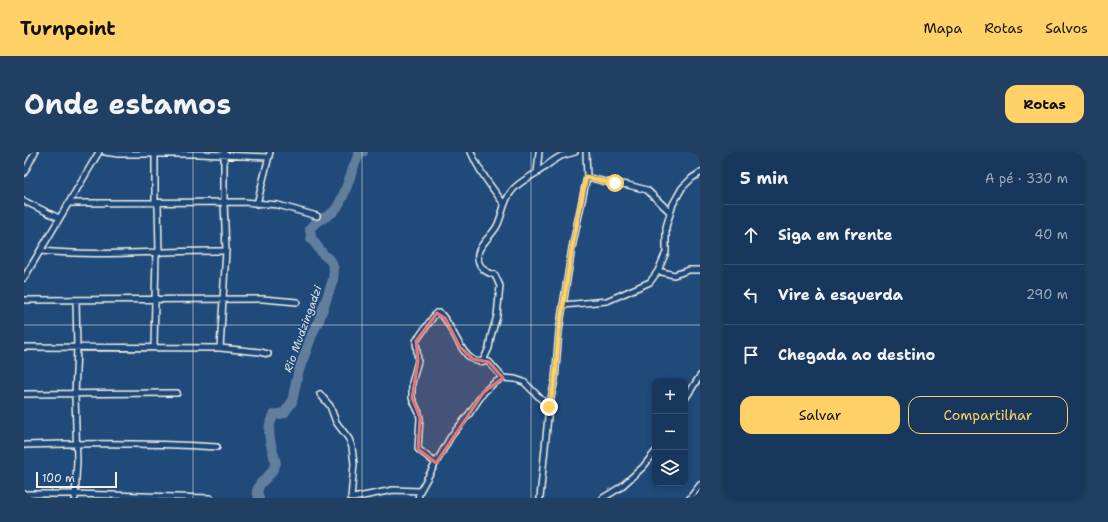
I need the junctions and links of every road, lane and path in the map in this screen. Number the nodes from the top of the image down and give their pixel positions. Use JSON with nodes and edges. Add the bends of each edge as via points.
{"nodes":[{"id":1,"x":35,"y":152,"type":"edge"},
{"id":2,"x":99,"y":152,"type":"edge"},
{"id":3,"x":106,"y":152,"type":"edge"},
{"id":4,"x":471,"y":152,"type":"edge"},
{"id":5,"x":540,"y":152,"type":"edge"},
{"id":6,"x":575,"y":152,"type":"edge"},
{"id":7,"x":586,"y":152,"type":"edge"},
{"id":8,"x":155,"y":154,"type":"junction"},
{"id":9,"x":224,"y":154,"type":"edge"},
{"id":10,"x":269,"y":155,"type":"edge"},
{"id":11,"x":24,"y":173,"type":"edge"},
{"id":12,"x":537,"y":173,"type":"junction"},
{"id":13,"x":699,"y":175,"type":"edge"},
{"id":14,"x":586,"y":177,"type":"junction"},
{"id":15,"x":24,"y":201,"type":"edge"},
{"id":16,"x":224,"y":202,"type":"junction"},
{"id":17,"x":69,"y":203,"type":"junction"},
{"id":18,"x":156,"y":203,"type":"junction"},
{"id":19,"x":258,"y":204,"type":"junction"},
{"id":20,"x":504,"y":204,"type":"junction"},
{"id":21,"x":670,"y":212,"type":"junction"},
{"id":22,"x":317,"y":216,"type":"dead end"},
{"id":23,"x":59,"y":218,"type":"junction"},
{"id":24,"x":40,"y":251,"type":"junction"},
{"id":25,"x":226,"y":251,"type":"junction"},
{"id":26,"x":158,"y":253,"type":"junction"},
{"id":27,"x":700,"y":270,"type":"edge"},
{"id":28,"x":658,"y":271,"type":"junction"},
{"id":29,"x":25,"y":275,"type":"edge"},
{"id":30,"x":223,"y":299,"type":"junction"},
{"id":31,"x":24,"y":300,"type":"edge"},
{"id":32,"x":76,"y":300,"type":"junction"},
{"id":33,"x":156,"y":300,"type":"junction"},
{"id":34,"x":297,"y":302,"type":"dead end"},
{"id":35,"x":563,"y":305,"type":"junction"},
{"id":36,"x":154,"y":347,"type":"junction"},
{"id":37,"x":24,"y":348,"type":"edge"},
{"id":38,"x":77,"y":348,"type":"junction"},
{"id":39,"x":220,"y":348,"type":"junction"},
{"id":40,"x":268,"y":354,"type":"dead end"},
{"id":41,"x":483,"y":361,"type":"junction"},
{"id":42,"x":700,"y":376,"type":"edge"},
{"id":43,"x":503,"y":378,"type":"junction"},
{"id":44,"x":177,"y":393,"type":"dead end"},
{"id":45,"x":24,"y":394,"type":"edge"},
{"id":46,"x":320,"y":394,"type":"dead end"},
{"id":47,"x":688,"y":394,"type":"edge"},
{"id":48,"x":75,"y":395,"type":"junction"},
{"id":49,"x":549,"y":407,"type":"junction"},
{"id":50,"x":76,"y":443,"type":"junction"},
{"id":51,"x":24,"y":445,"type":"edge"},
{"id":52,"x":217,"y":448,"type":"dead end"},
{"id":53,"x":652,"y":455,"type":"edge"},
{"id":54,"x":436,"y":463,"type":"junction"},
{"id":55,"x":700,"y":485,"type":"edge"},
{"id":56,"x":420,"y":491,"type":"junction"},
{"id":57,"x":24,"y":494,"type":"edge"},
{"id":58,"x":75,"y":496,"type":"edge"},
{"id":59,"x":210,"y":498,"type":"edge"},
{"id":60,"x":352,"y":498,"type":"edge"},
{"id":61,"x":418,"y":498,"type":"edge"},
{"id":62,"x":540,"y":498,"type":"edge"},
{"id":63,"x":603,"y":498,"type":"edge"},
{"id":64,"x":690,"y":498,"type":"edge"}],
"edges":[{"from":1,"to":11,"type":"street"},
{"from":2,"to":17,"type":"street"},
{"from":3,"to":8,"type":"street"},
{"from":4,"to":20,"type":"street","via":[[484,177]]},
{"from":5,"to":12,"type":"street"},
{"from":6,"to":12,"type":"street","via":[[561,156]]},
{"from":7,"to":14,"type":"street"},
{"from":8,"to":9,"type":"street"},
{"from":8,"to":18,"type":"street"},
{"from":9,"to":10,"type":"street"},
{"from":9,"to":16,"type":"street"},
{"from":10,"to":19,"type":"street"},
{"from":12,"to":20,"type":"street","via":[[518,185]]},
{"from":13,"to":21,"type":"street","via":[[682,188]]},
{"from":14,"to":21,"type":"street","via":[[647,190]]},
{"from":14,"to":35,"type":"street"},
{"from":15,"to":23,"type":"street"},
{"from":16,"to":18,"type":"street"},
{"from":16,"to":19,"type":"street"},
{"from":16,"to":25,"type":"street"},
{"from":17,"to":18,"type":"street"},
{"from":17,"to":23,"type":"street"},
{"from":18,"to":26,"type":"street"},
{"from":19,"to":22,"type":"street","via":[[278,205]]},
{"from":20,"to":41,"type":"street","via":[[497,226],[478,254],[482,268],[494,275],[500,286],[497,316]]},
{"from":21,"to":28,"type":"street","via":[[666,227],[666,252]]},
{"from":23,"to":24,"type":"street"},
{"from":24,"to":26,"type":"street","via":[[77,254]]},
{"from":24,"to":29,"type":"street"},
{"from":25,"to":26,"type":"street"},
{"from":25,"to":30,"type":"street"},
{"from":26,"to":33,"type":"street"},
{"from":27,"to":28,"type":"street","via":[[674,274]]},
{"from":28,"to":35,"type":"street","via":[[650,282],[607,301]]},
{"from":30,"to":33,"type":"street"},
{"from":30,"to":34,"type":"street"},
{"from":30,"to":39,"type":"street"},
{"from":31,"to":32,"type":"street"},
{"from":32,"to":33,"type":"street"},
{"from":32,"to":38,"type":"street"},
{"from":33,"to":36,"type":"street"},
{"from":35,"to":49,"type":"street","via":[[555,380]]},
{"from":36,"to":38,"type":"street"},
{"from":36,"to":39,"type":"street"},
{"from":37,"to":38,"type":"street"},
{"from":38,"to":48,"type":"street"},
{"from":39,"to":40,"type":"street"},
{"from":41,"to":43,"type":"street","via":[[489,362]]},
{"from":41,"to":54,"type":"street","via":[[472,359],[460,347],[440,313],[436,313],[416,341],[418,361],[412,383],[412,398],[420,418],[418,449]]},
{"from":42,"to":47,"type":"street"},
{"from":43,"to":49,"type":"street","via":[[524,382]]},
{"from":43,"to":54,"type":"street","via":[[484,392],[451,436]]},
{"from":44,"to":48,"type":"street"},
{"from":45,"to":48,"type":"street"},
{"from":46,"to":60,"type":"street","via":[[330,406],[336,422],[352,446]]},
{"from":48,"to":50,"type":"street"},
{"from":49,"to":62,"type":"street"},
{"from":50,"to":51,"type":"street"},
{"from":50,"to":52,"type":"street"},
{"from":50,"to":58,"type":"street"},
{"from":53,"to":63,"type":"street","via":[[621,487]]},
{"from":54,"to":56,"type":"street"},
{"from":55,"to":64,"type":"street"},
{"from":56,"to":60,"type":"street","via":[[393,490]]},
{"from":56,"to":61,"type":"street"},
{"from":57,"to":58,"type":"street"},
{"from":58,"to":59,"type":"street"}]}
